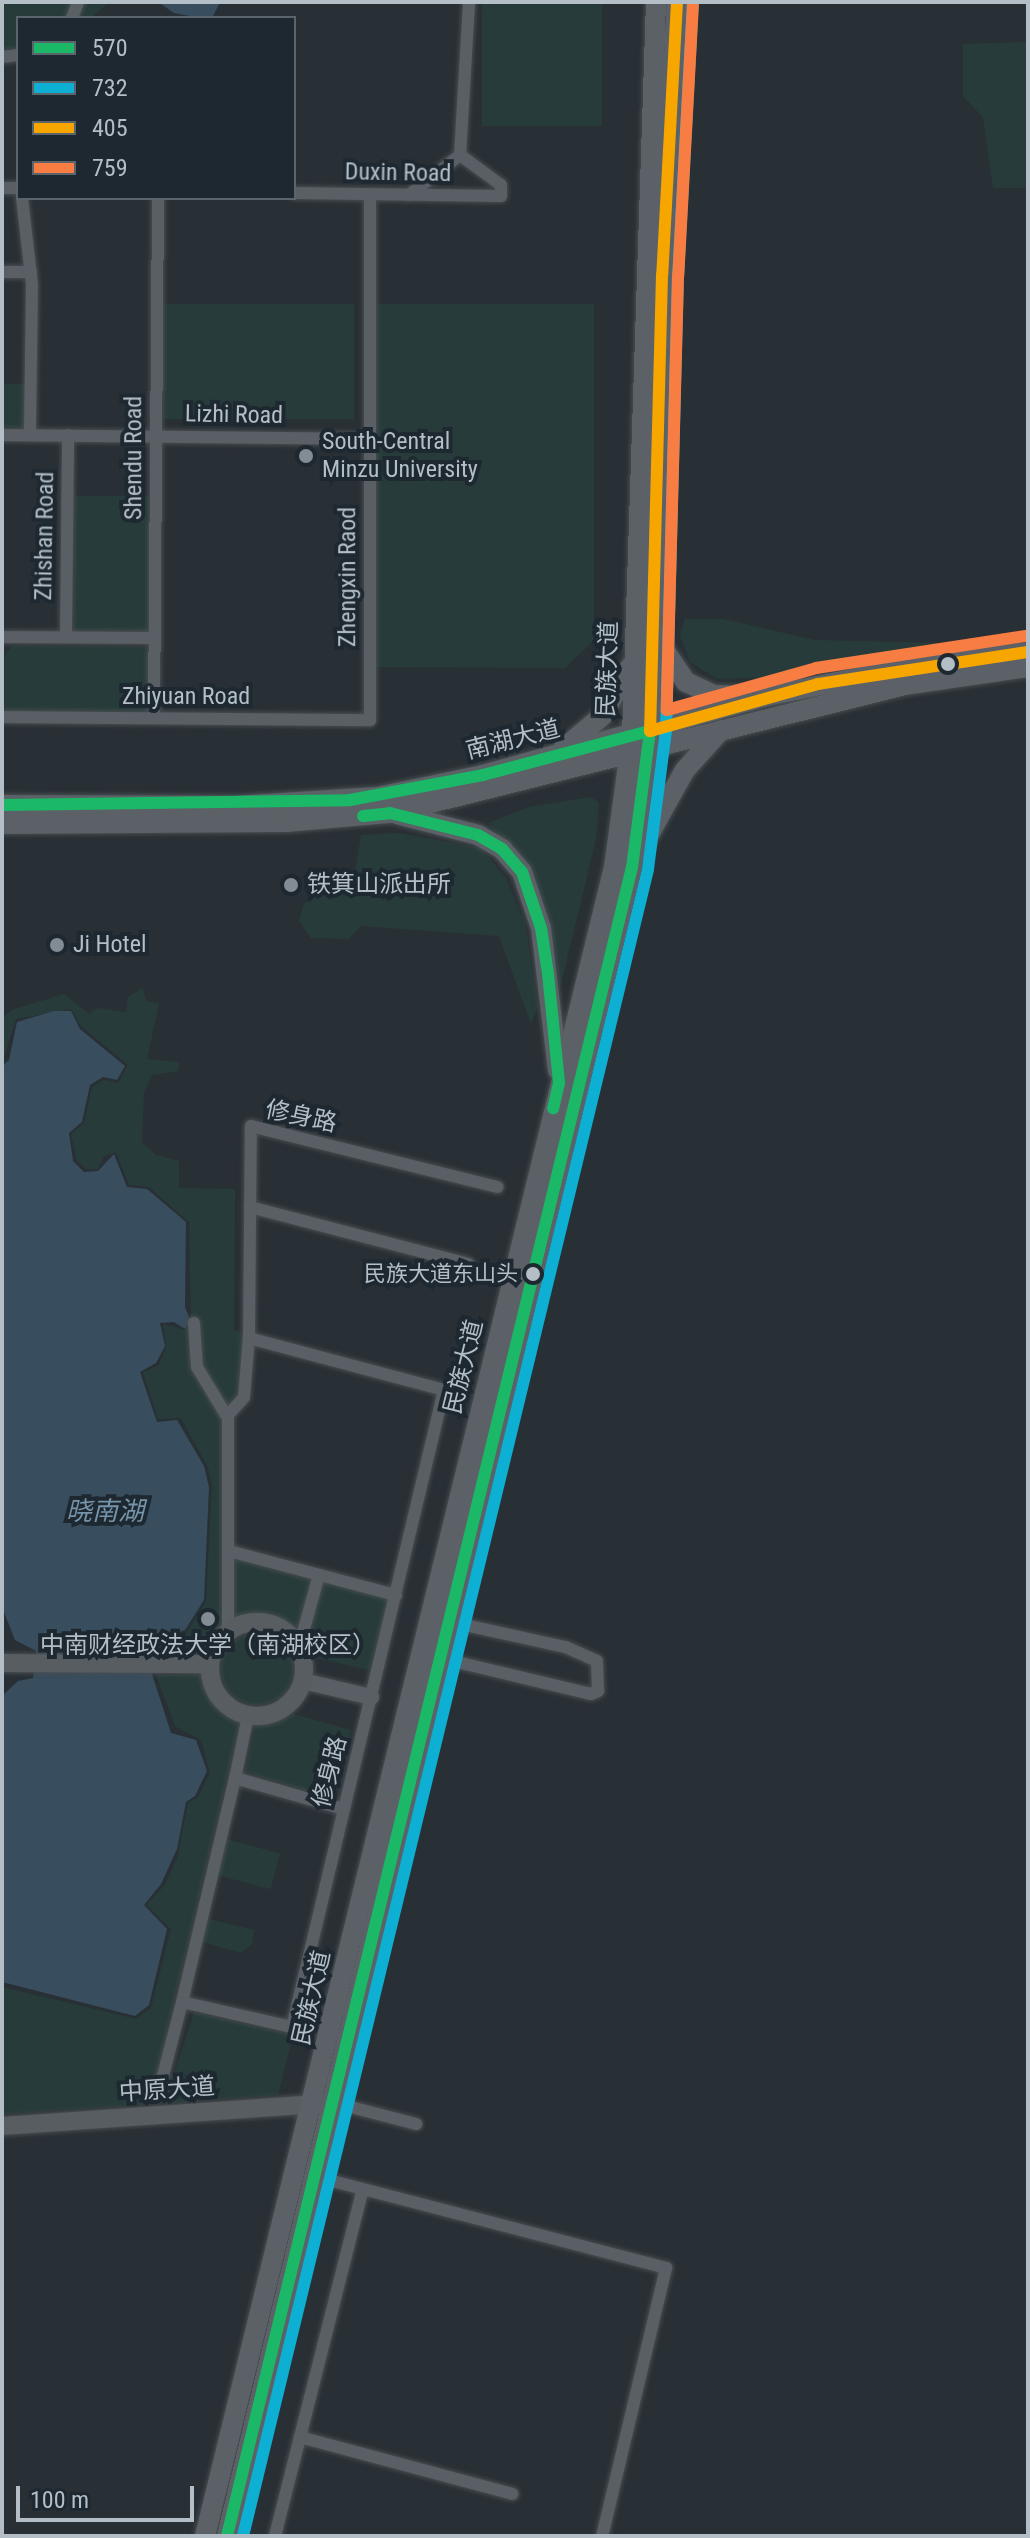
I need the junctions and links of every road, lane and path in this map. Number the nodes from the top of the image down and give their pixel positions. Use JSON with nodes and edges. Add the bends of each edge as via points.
{"nodes":[{"id":1,"x":469,"y":2,"type":"edge"},
{"id":2,"x":656,"y":2,"type":"edge"},
{"id":3,"x":677,"y":2,"type":"edge"},
{"id":4,"x":460,"y":155,"type":"junction"},
{"id":5,"x":296,"y":193,"type":"edge"},
{"id":6,"x":370,"y":195,"type":"junction"},
{"id":7,"x":409,"y":195,"type":"junction"},
{"id":8,"x":22,"y":200,"type":"edge"},
{"id":9,"x":158,"y":200,"type":"edge"},
{"id":10,"x":2,"y":272,"type":"edge"},
{"id":11,"x":31,"y":272,"type":"junction"},
{"id":12,"x":2,"y":435,"type":"edge"},
{"id":13,"x":30,"y":435,"type":"junction"},
{"id":14,"x":68,"y":435,"type":"junction"},
{"id":15,"x":156,"y":436,"type":"junction"},
{"id":16,"x":370,"y":439,"type":"junction"},
{"id":17,"x":654,"y":634,"type":"junction"},
{"id":18,"x":2,"y":636,"type":"edge"},
{"id":19,"x":66,"y":637,"type":"junction"},
{"id":20,"x":155,"y":638,"type":"junction"},
{"id":21,"x":2,"y":646,"type":"edge"},
{"id":22,"x":1028,"y":652,"type":"edge"},
{"id":23,"x":635,"y":657,"type":"junction"},
{"id":24,"x":1028,"y":667,"type":"edge"},
{"id":25,"x":762,"y":697,"type":"junction"},
{"id":26,"x":2,"y":717,"type":"edge"},
{"id":27,"x":154,"y":718,"type":"junction"},
{"id":28,"x":370,"y":720,"type":"joint"},
{"id":29,"x":722,"y":729,"type":"junction"},
{"id":30,"x":640,"y":743,"type":"junction"},
{"id":31,"x":554,"y":756,"type":"junction"},
{"id":32,"x":2,"y":805,"type":"edge"},
{"id":33,"x":390,"y":813,"type":"junction"},
{"id":34,"x":2,"y":824,"type":"edge"},
{"id":35,"x":632,"y":867,"type":"junction"},
{"id":36,"x":559,"y":1083,"type":"junction"},
{"id":37,"x":498,"y":1187,"type":"dead end"},
{"id":38,"x":250,"y":1207,"type":"junction"},
{"id":39,"x":469,"y":1264,"type":"dead end"},
{"id":40,"x":194,"y":1323,"type":"dead end"},
{"id":41,"x":249,"y":1338,"type":"junction"},
{"id":42,"x":226,"y":1415,"type":"dead end"},
{"id":43,"x":229,"y":1551,"type":"junction"},
{"id":44,"x":319,"y":1575,"type":"junction"},
{"id":45,"x":396,"y":1595,"type":"junction"},
{"id":46,"x":451,"y":1622,"type":"junction"},
{"id":47,"x":228,"y":1631,"type":"junction"},
{"id":48,"x":299,"y":1647,"type":"junction"},
{"id":49,"x":8,"y":1663,"type":"edge"},
{"id":50,"x":416,"y":1663,"type":"junction"},
{"id":51,"x":210,"y":1664,"type":"junction"},
{"id":52,"x":440,"y":1665,"type":"junction"},
{"id":53,"x":303,"y":1681,"type":"junction"},
{"id":54,"x":371,"y":1697,"type":"junction"},
{"id":55,"x":248,"y":1716,"type":"junction"},
{"id":56,"x":235,"y":1778,"type":"junction"},
{"id":57,"x":344,"y":1809,"type":"junction"},
{"id":58,"x":182,"y":2002,"type":"junction"},
{"id":59,"x":159,"y":2091,"type":"dead end"},
{"id":60,"x":325,"y":2104,"type":"junction"},
{"id":61,"x":416,"y":2124,"type":"dead end"},
{"id":62,"x":2,"y":2126,"type":"edge"},
{"id":63,"x":317,"y":2177,"type":"junction"},
{"id":64,"x":362,"y":2192,"type":"junction"},
{"id":65,"x":300,"y":2437,"type":"junction"},
{"id":66,"x":512,"y":2494,"type":"dead end"},
{"id":67,"x":205,"y":2536,"type":"edge"},
{"id":68,"x":227,"y":2536,"type":"edge"},
{"id":69,"x":275,"y":2536,"type":"edge"},
{"id":70,"x":602,"y":2536,"type":"edge"}],
"edges":[{"from":1,"to":4,"type":"street"},
{"from":2,"to":23,"type":"main road","name":"民族大道"},
{"from":3,"to":17,"type":"main road","name":"民族大道","via":[[662,275]]},
{"from":4,"to":7,"type":"street"},
{"from":4,"to":7,"type":"street","name":"Duxin Road","via":[[501,185],[501,196]]},
{"from":5,"to":6,"type":"street","name":"Duxin Road"},
{"from":6,"to":7,"type":"street","name":"Duxin Road"},
{"from":6,"to":16,"type":"street","name":"Zhengxin Raod"},
{"from":8,"to":11,"type":"street"},
{"from":9,"to":15,"type":"street","name":"Shendu Road"},
{"from":10,"to":11,"type":"street"},
{"from":11,"to":13,"type":"street"},
{"from":12,"to":13,"type":"street","name":"Lizhi Road"},
{"from":13,"to":14,"type":"street","name":"Lizhi Road"},
{"from":14,"to":15,"type":"street","name":"Lizhi Road"},
{"from":14,"to":19,"type":"street","name":"Zhishan Road"},
{"from":15,"to":16,"type":"street","name":"Lizhi Road"},
{"from":15,"to":20,"type":"street","name":"Shendu Road"},
{"from":16,"to":28,"type":"street","name":"Zhengxin Raod"},
{"from":17,"to":25,"type":"main road","via":[[678,674],[697,689]]},
{"from":17,"to":30,"type":"main road","name":"民族大道"},
{"from":18,"to":19,"type":"street"},
{"from":18,"to":21,"type":"street"},
{"from":19,"to":20,"type":"street"},
{"from":20,"to":27,"type":"street","name":"Shendu Road"},
{"from":22,"to":25,"type":"main road","name":"南湖大道","via":[[930,663]]},
{"from":23,"to":30,"type":"main road","name":"民族大道"},
{"from":23,"to":31,"type":"main road","via":[[602,716]]},
{"from":24,"to":29,"type":"main road","name":"南湖大道","via":[[905,685]]},
{"from":25,"to":30,"type":"main road","name":"南湖大道"},
{"from":26,"to":27,"type":"street","name":"Zhiyuan Road"},
{"from":27,"to":28,"type":"street","name":"Zhiyuan Road"},
{"from":29,"to":30,"type":"main road","name":"南湖大道"},
{"from":29,"to":35,"type":"main road","via":[[685,770]]},
{"from":30,"to":31,"type":"main road","name":"南湖大道"},
{"from":30,"to":33,"type":"main road","name":"南湖大道"},
{"from":30,"to":35,"type":"main road","name":"民族大道"},
{"from":30,"to":36,"type":"main road","name":"民族大道"},
{"from":31,"to":32,"type":"main road","name":"南湖大道","via":[[350,800]]},
{"from":33,"to":34,"type":"main road","name":"南湖大道","via":[[287,822]]},
{"from":33,"to":36,"type":"main road","via":[[478,835],[502,849],[522,872],[541,928]]},
{"from":35,"to":46,"type":"main road","name":"民族大道"},
{"from":36,"to":50,"type":"main road","name":"民族大道"},
{"from":37,"to":38,"type":"street","name":"修身路","via":[[251,1126]]},
{"from":38,"to":39,"type":"street"},
{"from":38,"to":41,"type":"street","name":"修身路"},
{"from":40,"to":42,"type":"street","via":[[197,1367]]},
{"from":41,"to":43,"type":"street","name":"修身路","via":[[244,1397],[228,1415]]},
{"from":41,"to":45,"type":"street","name":"修身路","via":[[444,1390]]},
{"from":43,"to":44,"type":"street"},
{"from":43,"to":47,"type":"street","name":"修身路"},
{"from":44,"to":45,"type":"street"},
{"from":44,"to":48,"type":"street"},
{"from":45,"to":54,"type":"street","name":"修身路"},
{"from":46,"to":52,"type":"main road","name":"民族大道"},
{"from":46,"to":52,"type":"street","via":[[565,1647],[597,1661],[600,1681],[591,1694],[461,1663]]},
{"from":47,"to":48,"type":"main road","via":[[247,1622],[270,1623]]},
{"from":47,"to":51,"type":"main road"},
{"from":48,"to":53,"type":"main road"},
{"from":49,"to":51,"type":"main road"},
{"from":50,"to":52,"type":"street"},
{"from":50,"to":60,"type":"main road","name":"民族大道"},
{"from":51,"to":55,"type":"main road","via":[[218,1697]]},
{"from":52,"to":60,"type":"main road","name":"民族大道"},
{"from":53,"to":54,"type":"street"},
{"from":53,"to":55,"type":"main road","via":[[297,1694],[276,1712]]},
{"from":54,"to":57,"type":"street","name":"修身路"},
{"from":55,"to":56,"type":"street"},
{"from":56,"to":57,"type":"street"},
{"from":56,"to":58,"type":"street"},
{"from":57,"to":58,"type":"street","name":"修身路","via":[[292,2027]]},
{"from":58,"to":59,"type":"street"},
{"from":60,"to":61,"type":"street"},
{"from":60,"to":62,"type":"main road","name":"中原大道"},
{"from":60,"to":63,"type":"main road","name":"民族大道"},
{"from":60,"to":67,"type":"main road","name":"民族大道"},
{"from":63,"to":64,"type":"street"},
{"from":63,"to":68,"type":"main road","name":"民族大道"},
{"from":64,"to":65,"type":"street"},
{"from":64,"to":70,"type":"street","via":[[666,2268]]},
{"from":65,"to":66,"type":"street"},
{"from":65,"to":69,"type":"street"}]}
